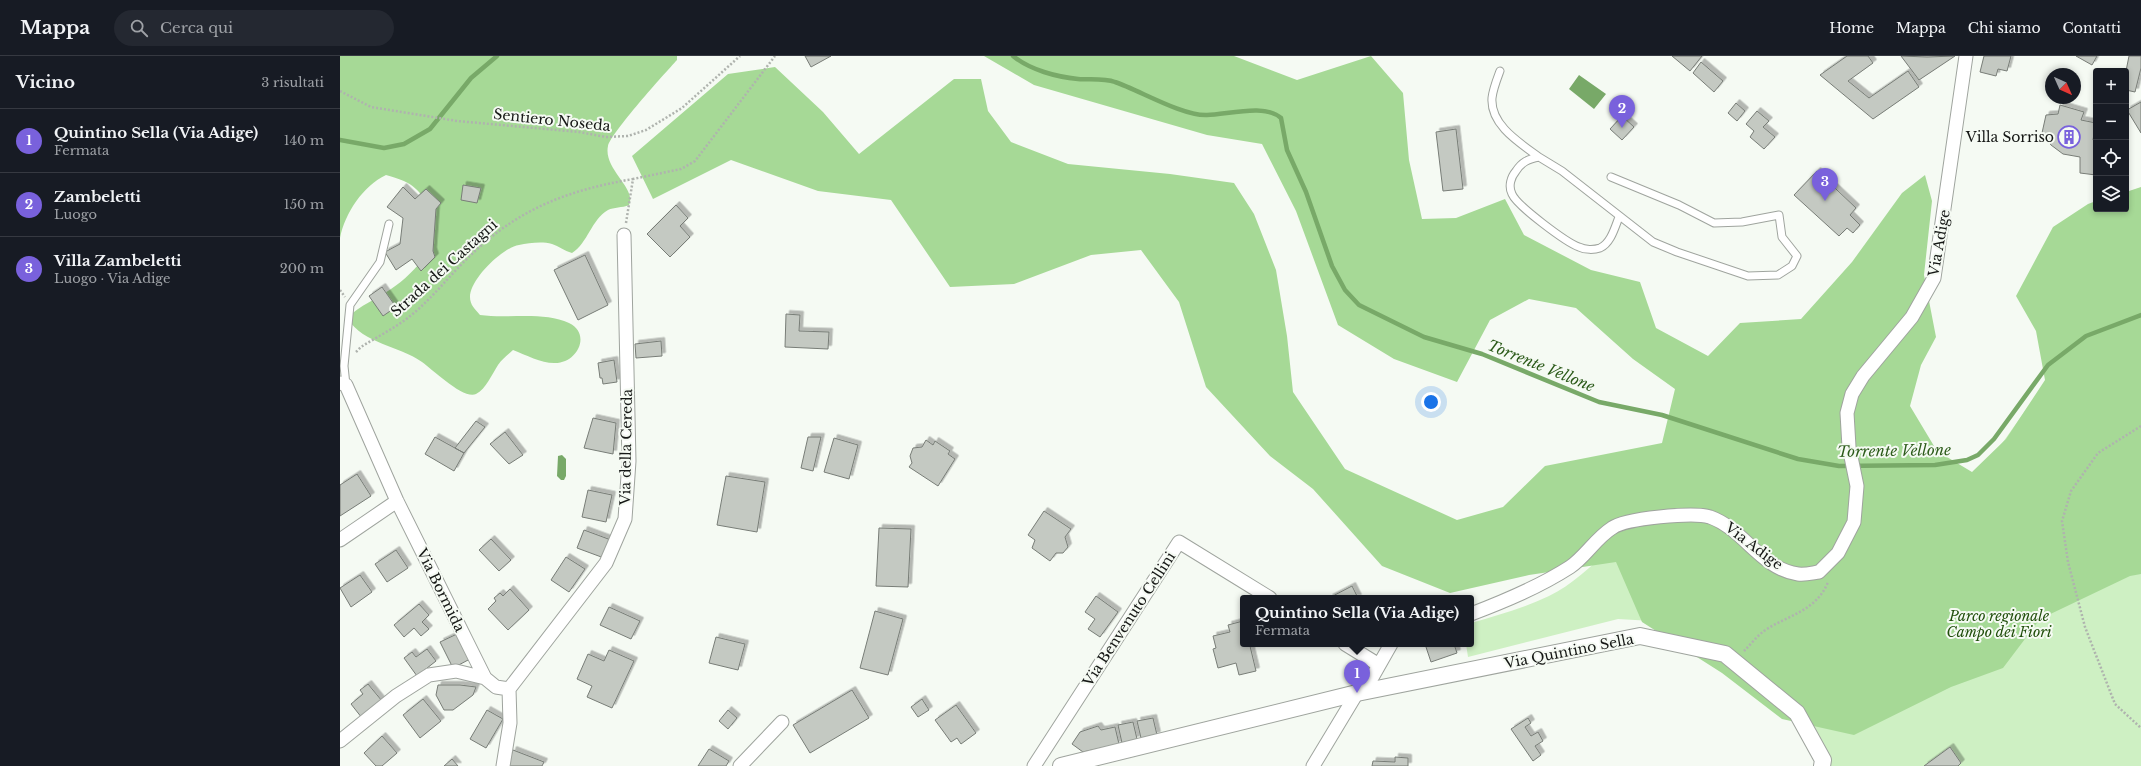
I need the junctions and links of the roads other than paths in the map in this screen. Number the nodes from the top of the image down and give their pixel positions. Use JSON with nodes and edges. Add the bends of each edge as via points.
{"nodes":[{"id":1,"x":1966,"y":56,"type":"edge"},
{"id":2,"x":1500,"y":71,"type":"dead end"},
{"id":3,"x":1539,"y":157,"type":"junction"},
{"id":4,"x":1611,"y":177,"type":"dead end"},
{"id":5,"x":1619,"y":217,"type":"junction"},
{"id":6,"x":389,"y":224,"type":"dead end"},
{"id":7,"x":624,"y":235,"type":"road end"},
{"id":8,"x":343,"y":384,"type":"edge"},
{"id":9,"x":397,"y":501,"type":"junction"},
{"id":10,"x":340,"y":540,"type":"edge"},
{"id":11,"x":1265,"y":595,"type":"edge"},
{"id":12,"x":1474,"y":613,"type":"edge"},
{"id":13,"x":1350,"y":647,"type":"edge"},
{"id":14,"x":1389,"y":647,"type":"edge"},
{"id":15,"x":1379,"y":665,"type":"junction"},
{"id":16,"x":485,"y":678,"type":"junction"},
{"id":17,"x":509,"y":689,"type":"junction"},
{"id":18,"x":1357,"y":693,"type":"junction"},
{"id":19,"x":782,"y":722,"type":"dead end"},
{"id":20,"x":340,"y":741,"type":"edge"},
{"id":21,"x":1090,"y":763,"type":"edge"},
{"id":22,"x":503,"y":766,"type":"edge"},
{"id":23,"x":740,"y":766,"type":"edge"},
{"id":24,"x":1034,"y":766,"type":"edge"},
{"id":25,"x":1061,"y":766,"type":"edge"},
{"id":26,"x":1313,"y":766,"type":"edge"},
{"id":27,"x":1822,"y":766,"type":"edge"}],
"edges":[{"from":1,"to":12,"type":"street","name":"Via Adige","via":[[1934,278],[1912,317],[1863,376],[1852,394],[1847,413],[1857,486],[1854,522],[1838,553],[1819,572],[1799,574],[1780,569],[1721,522],[1708,516],[1688,514],[1624,522],[1612,527],[1571,566],[1545,582]]},
{"from":2,"to":3,"type":"lane","via":[[1492,98],[1494,113],[1506,130]]},
{"from":3,"to":5,"type":"lane","via":[[1562,171]]},
{"from":3,"to":5,"type":"lane","via":[[1529,159],[1520,165],[1513,174],[1510,185],[1512,194],[1520,204],[1543,224],[1578,247],[1588,250],[1601,248],[1609,241]]},
{"from":4,"to":5,"type":"lane","via":[[1679,205],[1714,223],[1742,222],[1779,215],[1782,238],[1798,256],[1792,266],[1778,275],[1748,276],[1653,242]]},
{"from":6,"to":8,"type":"lane","via":[[380,262],[350,305]]},
{"from":7,"to":17,"type":"street","name":"Via della Cereda","via":[[629,461],[625,519],[606,563]]},
{"from":8,"to":9,"type":"street","name":"Via Bormida"},
{"from":9,"to":10,"type":"street"},
{"from":9,"to":16,"type":"street","name":"Via Bormida"},
{"from":11,"to":24,"type":"street","name":"Via Benvenuto Cellini","via":[[1179,542]]},
{"from":13,"to":15,"type":"street"},
{"from":14,"to":15,"type":"street"},
{"from":15,"to":18,"type":"street","via":[[1370,681]]},
{"from":16,"to":17,"type":"street","via":[[496,687]]},
{"from":16,"to":20,"type":"street","via":[[456,671],[430,675],[396,696]]},
{"from":17,"to":22,"type":"street","via":[[510,723]]},
{"from":18,"to":21,"type":"street"},
{"from":18,"to":26,"type":"street"},
{"from":18,"to":27,"type":"street","name":"Via Quintino Sella","via":[[1640,636],[1725,654],[1797,713],[1822,760]]},
{"from":19,"to":23,"type":"street"},
{"from":21,"to":25,"type":"street"}]}
